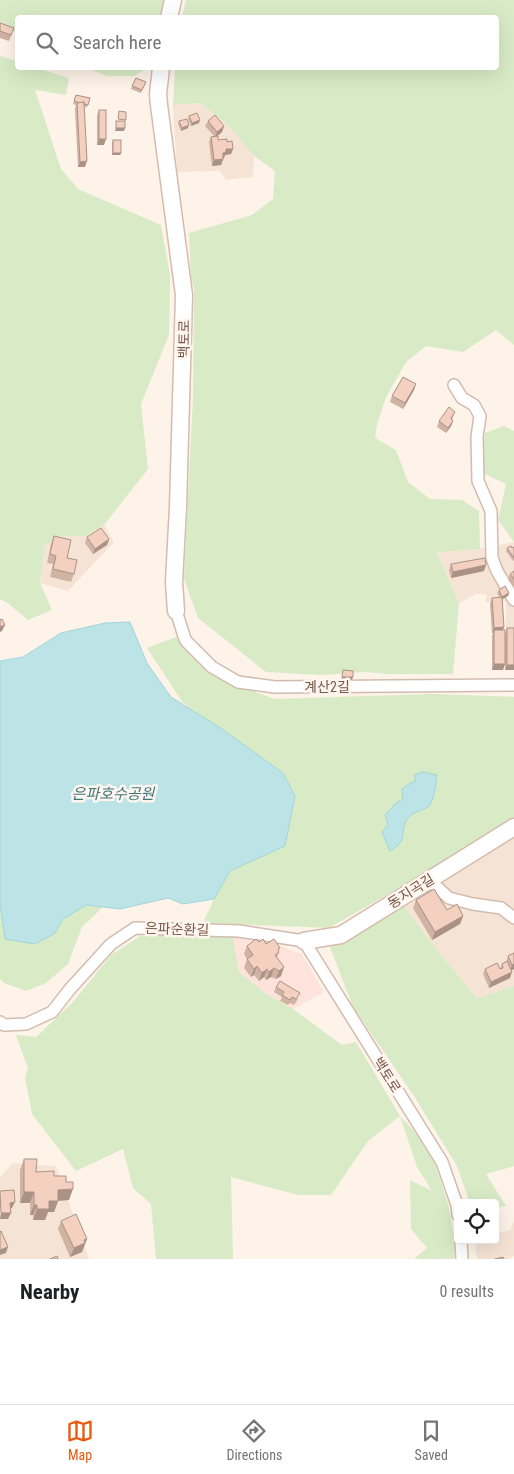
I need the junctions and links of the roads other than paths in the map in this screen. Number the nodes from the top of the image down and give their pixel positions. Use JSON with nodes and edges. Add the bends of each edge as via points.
{"nodes":[{"id":1,"x":173,"y":0,"type":"edge"},
{"id":2,"x":170,"y":15,"type":"edge"},
{"id":3,"x":161,"y":70,"type":"edge"},
{"id":4,"x":454,"y":385,"type":"dead end"},
{"id":5,"x":514,"y":600,"type":"edge"},
{"id":6,"x":176,"y":612,"type":"joint"},
{"id":7,"x":514,"y":685,"type":"edge"},
{"id":8,"x":514,"y":827,"type":"edge"},
{"id":9,"x":430,"y":880,"type":"junction"},
{"id":10,"x":514,"y":918,"type":"edge"},
{"id":11,"x":304,"y":941,"type":"junction"},
{"id":12,"x":0,"y":1022,"type":"edge"},
{"id":13,"x":454,"y":1199,"type":"edge"},
{"id":14,"x":461,"y":1244,"type":"edge"},
{"id":15,"x":462,"y":1259,"type":"edge"}],
"edges":[{"from":1,"to":2,"type":"street"},
{"from":3,"to":6,"type":"street","name":"백토로","via":[[159,99],[184,295],[174,582]]},
{"from":4,"to":5,"type":"street","via":[[480,416],[476,437],[478,481],[490,511],[492,558]]},
{"from":6,"to":7,"type":"street","name":"계산2길","via":[[187,642],[212,667],[238,682],[275,687]]},
{"from":8,"to":9,"type":"street","name":"동지곡길"},
{"from":9,"to":10,"type":"street","via":[[449,898],[501,908]]},
{"from":9,"to":11,"type":"street","name":"동지곡길","via":[[341,936]]},
{"from":11,"to":12,"type":"street","name":"은파순환길","via":[[239,931],[135,928],[111,944],[52,1012],[26,1024]]},
{"from":11,"to":13,"type":"street","name":"백토로","via":[[442,1162]]},
{"from":14,"to":15,"type":"street"}]}
